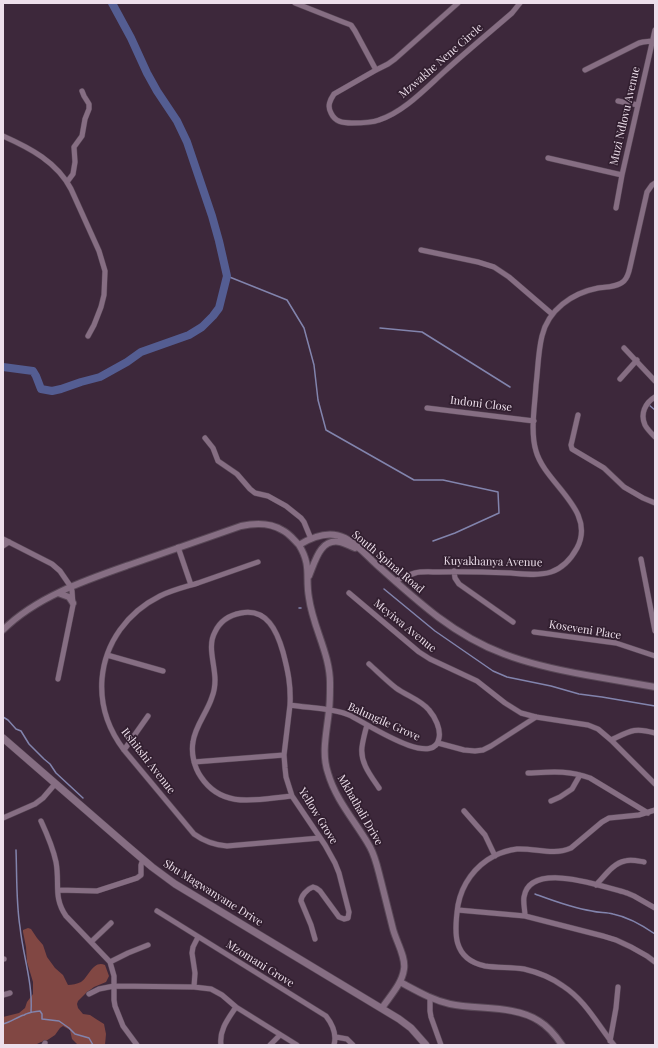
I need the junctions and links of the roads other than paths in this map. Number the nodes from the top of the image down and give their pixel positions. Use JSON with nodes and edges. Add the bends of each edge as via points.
{"nodes":[{"id":1,"x":295,"y":3,"type":"edge"},
{"id":2,"x":458,"y":3,"type":"edge"},
{"id":3,"x":520,"y":3,"type":"edge"},
{"id":4,"x":655,"y":30,"type":"edge"},
{"id":5,"x":652,"y":41,"type":"junction"},
{"id":6,"x":376,"y":70,"type":"junction"},
{"id":7,"x":585,"y":70,"type":"dead end"},
{"id":8,"x":82,"y":91,"type":"dead end"},
{"id":9,"x":618,"y":101,"type":"dead end"},
{"id":10,"x":638,"y":105,"type":"junction"},
{"id":11,"x":3,"y":136,"type":"edge"},
{"id":12,"x":548,"y":158,"type":"dead end"},
{"id":13,"x":622,"y":175,"type":"junction"},
{"id":14,"x":67,"y":182,"type":"junction"},
{"id":15,"x":655,"y":183,"type":"edge"},
{"id":16,"x":616,"y":208,"type":"dead end"},
{"id":17,"x":421,"y":250,"type":"dead end"},
{"id":18,"x":552,"y":314,"type":"junction"},
{"id":19,"x":88,"y":336,"type":"dead end"},
{"id":20,"x":624,"y":348,"type":"dead end"},
{"id":21,"x":637,"y":360,"type":"junction"},
{"id":22,"x":620,"y":379,"type":"dead end"},
{"id":23,"x":655,"y":381,"type":"edge"},
{"id":24,"x":655,"y":397,"type":"edge"},
{"id":25,"x":427,"y":408,"type":"dead end"},
{"id":26,"x":578,"y":415,"type":"dead end"},
{"id":27,"x":534,"y":421,"type":"junction"},
{"id":28,"x":655,"y":437,"type":"edge"},
{"id":29,"x":205,"y":438,"type":"dead end"},
{"id":30,"x":655,"y":503,"type":"edge"},
{"id":31,"x":3,"y":539,"type":"edge"},
{"id":32,"x":311,"y":539,"type":"junction"},
{"id":33,"x":9,"y":542,"type":"junction"},
{"id":34,"x":299,"y":545,"type":"junction"},
{"id":35,"x":3,"y":546,"type":"edge"},
{"id":36,"x":178,"y":547,"type":"junction"},
{"id":37,"x":360,"y":550,"type":"junction"},
{"id":38,"x":641,"y":559,"type":"dead end"},
{"id":39,"x":258,"y":562,"type":"dead end"},
{"id":40,"x":454,"y":571,"type":"junction"},
{"id":41,"x":308,"y":579,"type":"junction"},
{"id":42,"x":395,"y":581,"type":"junction"},
{"id":43,"x":190,"y":585,"type":"junction"},
{"id":44,"x":71,"y":587,"type":"junction"},
{"id":45,"x":58,"y":593,"type":"junction"},
{"id":46,"x":349,"y":593,"type":"dead end"},
{"id":47,"x":73,"y":603,"type":"junction"},
{"id":48,"x":513,"y":622,"type":"dead end"},
{"id":49,"x":3,"y":630,"type":"edge"},
{"id":50,"x":655,"y":630,"type":"edge"},
{"id":51,"x":534,"y":632,"type":"dead end"},
{"id":52,"x":107,"y":655,"type":"junction"},
{"id":53,"x":655,"y":656,"type":"edge"},
{"id":54,"x":369,"y":664,"type":"dead end"},
{"id":55,"x":163,"y":671,"type":"dead end"},
{"id":56,"x":58,"y":679,"type":"dead end"},
{"id":57,"x":655,"y":687,"type":"edge"},
{"id":58,"x":290,"y":705,"type":"junction"},
{"id":59,"x":329,"y":710,"type":"junction"},
{"id":60,"x":148,"y":716,"type":"dead end"},
{"id":61,"x":536,"y":718,"type":"junction"},
{"id":62,"x":367,"y":725,"type":"junction"},
{"id":63,"x":655,"y":733,"type":"edge"},
{"id":64,"x":3,"y":738,"type":"edge"},
{"id":65,"x":612,"y":740,"type":"junction"},
{"id":66,"x":438,"y":743,"type":"junction"},
{"id":67,"x":124,"y":750,"type":"junction"},
{"id":68,"x":284,"y":755,"type":"junction"},
{"id":69,"x":194,"y":762,"type":"junction"},
{"id":70,"x":528,"y":773,"type":"dead end"},
{"id":71,"x":580,"y":775,"type":"junction"},
{"id":72,"x":54,"y":784,"type":"junction"},
{"id":73,"x":655,"y":784,"type":"edge"},
{"id":74,"x":379,"y":788,"type":"dead end"},
{"id":75,"x":292,"y":796,"type":"junction"},
{"id":76,"x":551,"y":801,"type":"dead end"},
{"id":77,"x":655,"y":810,"type":"edge"},
{"id":78,"x":464,"y":811,"type":"dead end"},
{"id":79,"x":648,"y":813,"type":"junction"},
{"id":80,"x":3,"y":818,"type":"edge"},
{"id":81,"x":41,"y":821,"type":"dead end"},
{"id":82,"x":320,"y":838,"type":"junction"},
{"id":83,"x":495,"y":856,"type":"junction"},
{"id":84,"x":143,"y":859,"type":"junction"},
{"id":85,"x":644,"y":862,"type":"dead end"},
{"id":86,"x":596,"y":885,"type":"junction"},
{"id":87,"x":58,"y":890,"type":"junction"},
{"id":88,"x":655,"y":908,"type":"edge"},
{"id":89,"x":458,"y":910,"type":"junction"},
{"id":90,"x":157,"y":912,"type":"dead end"},
{"id":91,"x":525,"y":916,"type":"junction"},
{"id":92,"x":111,"y":923,"type":"dead end"},
{"id":93,"x":198,"y":937,"type":"junction"},
{"id":94,"x":315,"y":939,"type":"dead end"},
{"id":95,"x":90,"y":942,"type":"junction"},
{"id":96,"x":148,"y":945,"type":"dead end"},
{"id":97,"x":110,"y":962,"type":"junction"},
{"id":98,"x":655,"y":962,"type":"edge"},
{"id":99,"x":400,"y":982,"type":"junction"},
{"id":100,"x":114,"y":986,"type":"junction"},
{"id":101,"x":618,"y":987,"type":"dead end"},
{"id":102,"x":194,"y":988,"type":"junction"},
{"id":103,"x":10,"y":993,"type":"dead end"},
{"id":104,"x":3,"y":994,"type":"edge"},
{"id":105,"x":89,"y":994,"type":"dead end"},
{"id":106,"x":430,"y":999,"type":"junction"},
{"id":107,"x":236,"y":1007,"type":"junction"},
{"id":108,"x":382,"y":1008,"type":"junction"},
{"id":109,"x":280,"y":1035,"type":"junction"},
{"id":110,"x":336,"y":1037,"type":"junction"},
{"id":111,"x":612,"y":1043,"type":"edge"},
{"id":112,"x":137,"y":1045,"type":"edge"},
{"id":113,"x":221,"y":1045,"type":"edge"},
{"id":114,"x":270,"y":1045,"type":"edge"},
{"id":115,"x":297,"y":1045,"type":"edge"},
{"id":116,"x":334,"y":1045,"type":"edge"},
{"id":117,"x":353,"y":1045,"type":"edge"},
{"id":118,"x":426,"y":1045,"type":"edge"},
{"id":119,"x":441,"y":1045,"type":"edge"},
{"id":120,"x":562,"y":1045,"type":"edge"}],
"edges":[{"from":1,"to":6,"type":"street","via":[[350,26]]},
{"from":2,"to":6,"type":"street","name":"Mzwakhe Nene Circle","via":[[394,60]]},
{"from":3,"to":6,"type":"street","name":"Mzwakhe Nene Circle","via":[[512,13],[409,104],[378,121],[342,123],[336,120],[331,114],[330,99],[334,94]]},
{"from":4,"to":5,"type":"street","name":"Muzi Ndlovu Avenue"},
{"from":5,"to":7,"type":"street","via":[[639,43]]},
{"from":5,"to":10,"type":"street","name":"Muzi Ndlovu Avenue"},
{"from":8,"to":14,"type":"street","via":[[89,109],[82,136],[74,147],[73,174]]},
{"from":9,"to":10,"type":"street"},
{"from":10,"to":13,"type":"street","name":"Muzi Ndlovu Avenue"},
{"from":11,"to":14,"type":"street","via":[[27,147],[54,166]]},
{"from":12,"to":13,"type":"street"},
{"from":13,"to":16,"type":"street","name":"Muzi Ndlovu Avenue"},
{"from":14,"to":19,"type":"street","via":[[99,251],[105,271],[101,307]]},
{"from":15,"to":18,"type":"street","name":"Kuyakhanya Avenue","via":[[648,192],[630,268],[624,281],[579,293]]},
{"from":17,"to":18,"type":"street","via":[[494,267]]},
{"from":18,"to":27,"type":"street","name":"Kuyakhanya Avenue","via":[[541,337]]},
{"from":20,"to":21,"type":"street"},
{"from":21,"to":22,"type":"street"},
{"from":21,"to":23,"type":"street"},
{"from":24,"to":28,"type":"street","via":[[643,411],[644,423]]},
{"from":25,"to":27,"type":"street","name":"Indoni Close"},
{"from":26,"to":30,"type":"street","via":[[572,449],[604,468],[624,487]]},
{"from":27,"to":40,"type":"street","name":"Kuyakhanya Avenue","via":[[533,441],[540,463],[577,511],[580,519],[581,528],[574,554],[559,568],[544,574]]},
{"from":29,"to":32,"type":"street","via":[[213,448],[218,461],[237,474],[250,489],[286,506],[301,518]]},
{"from":31,"to":33,"type":"street"},
{"from":32,"to":34,"type":"street","name":"South Spinal Road"},
{"from":32,"to":37,"type":"street","name":"South Spinal Road","via":[[336,535],[345,538]]},
{"from":33,"to":35,"type":"street"},
{"from":33,"to":44,"type":"street","via":[[52,564]]},
{"from":34,"to":36,"type":"street","via":[[283,530],[262,523],[241,526]]},
{"from":34,"to":41,"type":"street","name":"Mkhathali Drive","via":[[306,558]]},
{"from":36,"to":43,"type":"street"},
{"from":36,"to":44,"type":"street"},
{"from":37,"to":41,"type":"street","via":[[340,542],[326,545],[318,553]]},
{"from":37,"to":42,"type":"street","name":"South Spinal Road"},
{"from":38,"to":50,"type":"street"},
{"from":39,"to":43,"type":"street","name":"Itshitshi Avenue"},
{"from":40,"to":42,"type":"street","name":"Kuyakhanya Avenue","via":[[420,572]]},
{"from":40,"to":48,"type":"street","via":[[459,584]]},
{"from":41,"to":59,"type":"street","name":"Mkhathali Drive","via":[[310,609],[330,672]]},
{"from":42,"to":57,"type":"street","name":"South Spinal Road","via":[[462,633],[503,654],[554,669]]},
{"from":43,"to":52,"type":"street","name":"Itshitshi Avenue","via":[[162,595],[141,607],[116,634]]},
{"from":44,"to":45,"type":"street"},
{"from":44,"to":47,"type":"street"},
{"from":45,"to":47,"type":"street","via":[[69,597]]},
{"from":45,"to":49,"type":"street","via":[[26,611]]},
{"from":46,"to":61,"type":"street","name":"Meyiwa Avenue","via":[[419,652],[477,681],[521,713]]},
{"from":47,"to":56,"type":"street"},
{"from":51,"to":53,"type":"street","name":"Koseveni Place","via":[[616,643]]},
{"from":52,"to":55,"type":"street"},
{"from":52,"to":67,"type":"street","name":"Itshitshi Avenue","via":[[102,671],[103,705],[116,741]]},
{"from":54,"to":66,"type":"street","name":"Balungile Grove","via":[[396,688],[429,710],[439,732]]},
{"from":58,"to":59,"type":"street"},
{"from":58,"to":68,"type":"street","name":"Yellow Grove"},
{"from":58,"to":69,"type":"street","name":"Yellow Grove","via":[[289,673],[278,636],[267,619],[244,612],[227,618],[220,624],[212,639],[214,688],[212,698],[195,732]]},
{"from":59,"to":62,"type":"street","name":"Balungile Grove","via":[[350,715]]},
{"from":59,"to":99,"type":"street","name":"Mkhathali Drive","via":[[325,747],[327,771],[337,796],[375,858],[404,960],[405,967]]},
{"from":60,"to":67,"type":"street"},
{"from":61,"to":65,"type":"street","name":"Meyiwa Avenue","via":[[588,725]]},
{"from":61,"to":66,"type":"street","via":[[483,750],[464,750]]},
{"from":62,"to":66,"type":"street","name":"Balungile Grove","via":[[416,748],[428,749]]},
{"from":62,"to":74,"type":"street","via":[[362,754],[367,770]]},
{"from":63,"to":65,"type":"street","via":[[633,730]]},
{"from":64,"to":72,"type":"main road","name":"Sbu Magwanyane Drive"},
{"from":65,"to":73,"type":"street","name":"Meyiwa Avenue"},
{"from":67,"to":82,"type":"street","name":"Itshitshi Avenue","via":[[194,834],[201,839],[227,846]]},
{"from":68,"to":69,"type":"street"},
{"from":68,"to":75,"type":"street","name":"Yellow Grove","via":[[284,768]]},
{"from":69,"to":75,"type":"street","via":[[197,772],[207,785],[226,798],[245,801]]},
{"from":70,"to":71,"type":"street","via":[[558,772]]},
{"from":71,"to":76,"type":"street","via":[[572,789]]},
{"from":71,"to":79,"type":"street","via":[[596,781]]},
{"from":72,"to":80,"type":"street","via":[[35,804]]},
{"from":72,"to":84,"type":"main road","name":"Sbu Magwanyane Drive"},
{"from":75,"to":82,"type":"street","name":"Yellow Grove"},
{"from":77,"to":79,"type":"street"},
{"from":78,"to":83,"type":"street","via":[[485,835]]},
{"from":79,"to":83,"type":"street","via":[[609,818],[566,850],[555,852],[518,849],[507,850]]},
{"from":81,"to":87,"type":"street","via":[[55,858]]},
{"from":82,"to":94,"type":"street","name":"Yellow Grove","via":[[335,863],[349,912],[348,918],[339,917],[320,891],[313,887],[308,890],[301,901]]},
{"from":83,"to":89,"type":"street","via":[[482,864],[469,878],[461,894]]},
{"from":84,"to":87,"type":"street","via":[[141,875],[138,878],[97,891]]},
{"from":84,"to":108,"type":"main road","name":"Sbu Magwanyane Drive","via":[[175,884],[223,914]]},
{"from":85,"to":86,"type":"street","via":[[633,860],[619,863]]},
{"from":86,"to":88,"type":"street","via":[[634,896]]},
{"from":86,"to":91,"type":"street","via":[[565,879],[539,880],[525,892]]},
{"from":87,"to":95,"type":"street","via":[[59,904]]},
{"from":89,"to":91,"type":"street"},
{"from":89,"to":111,"type":"street","via":[[457,943],[467,957],[486,966],[538,973],[562,985],[586,1007]]},
{"from":90,"to":93,"type":"street","name":"Mzomani Grove"},
{"from":91,"to":98,"type":"street","via":[[616,940]]},
{"from":92,"to":95,"type":"street"},
{"from":93,"to":102,"type":"street","via":[[192,953]]},
{"from":93,"to":110,"type":"street","name":"Mzomani Grove","via":[[326,1016]]},
{"from":95,"to":97,"type":"street"},
{"from":96,"to":97,"type":"street"},
{"from":97,"to":100,"type":"street"},
{"from":99,"to":106,"type":"street"},
{"from":99,"to":108,"type":"street","name":"Mkhathali Drive"},
{"from":100,"to":102,"type":"street"},
{"from":100,"to":105,"type":"street","via":[[99,988]]},
{"from":100,"to":112,"type":"street","via":[[114,1000],[120,1020]]},
{"from":101,"to":111,"type":"street"},
{"from":102,"to":107,"type":"street","via":[[216,991]]},
{"from":103,"to":104,"type":"street"},
{"from":106,"to":119,"type":"street","via":[[431,1017]]},
{"from":106,"to":120,"type":"street","via":[[532,1016],[544,1024]]},
{"from":107,"to":109,"type":"street"},
{"from":107,"to":113,"type":"street","via":[[225,1024]]},
{"from":108,"to":118,"type":"main road","name":"Sbu Magwanyane Drive","via":[[411,1028]]},
{"from":109,"to":114,"type":"street"},
{"from":109,"to":115,"type":"street"},
{"from":110,"to":116,"type":"street"},
{"from":110,"to":117,"type":"street","via":[[347,1039]]}]}
